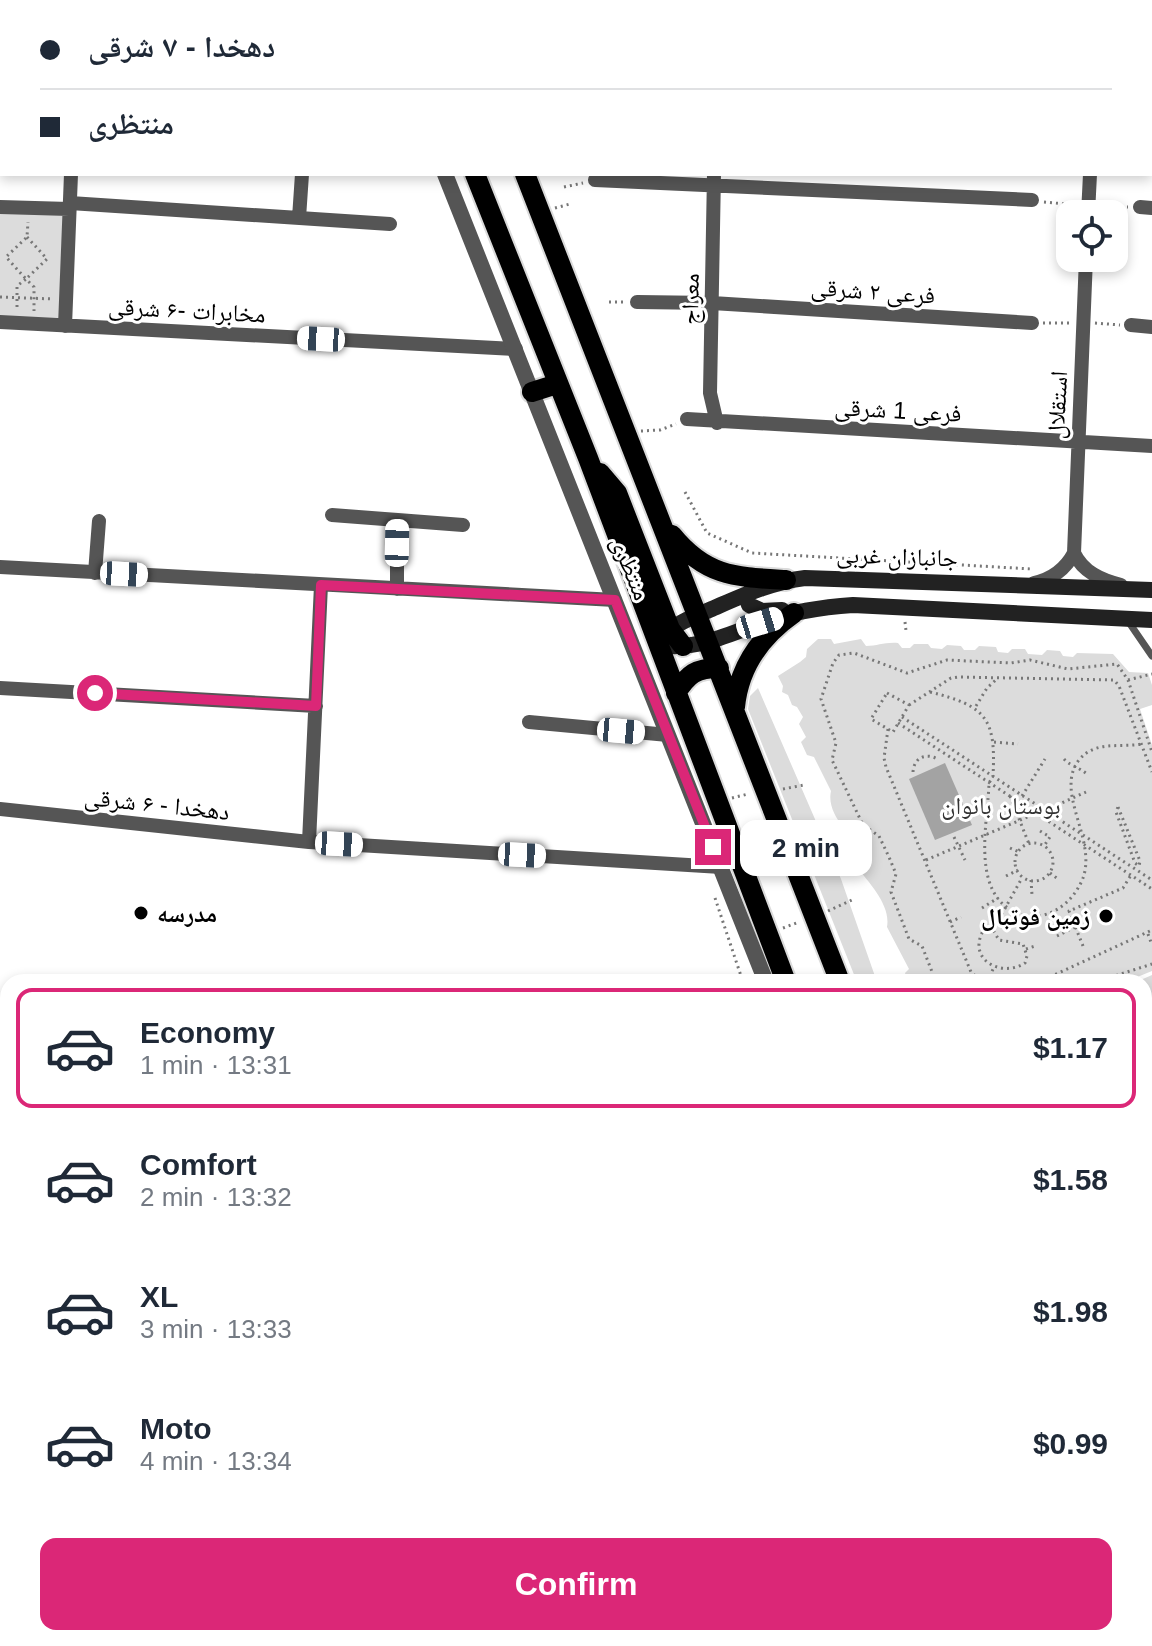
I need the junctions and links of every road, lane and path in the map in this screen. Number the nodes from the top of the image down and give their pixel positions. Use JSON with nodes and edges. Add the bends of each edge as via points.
{"nodes":[{"id":1,"x":71,"y":176,"type":"edge"},
{"id":2,"x":302,"y":176,"type":"edge"},
{"id":3,"x":446,"y":176,"type":"edge"},
{"id":4,"x":476,"y":176,"type":"edge"},
{"id":5,"x":526,"y":176,"type":"edge"},
{"id":6,"x":1090,"y":176,"type":"edge"},
{"id":7,"x":595,"y":180,"type":"joint"},
{"id":8,"x":714,"y":180,"type":"edge"},
{"id":9,"x":564,"y":187,"type":"dead end"},
{"id":10,"x":1032,"y":200,"type":"joint"},
{"id":11,"x":1089,"y":200,"type":"edge"},
{"id":12,"x":1056,"y":204,"type":"edge"},
{"id":13,"x":70,"y":206,"type":"junction"},
{"id":14,"x":0,"y":207,"type":"edge"},
{"id":15,"x":299,"y":218,"type":"junction"},
{"id":16,"x":390,"y":224,"type":"dead end"},
{"id":17,"x":0,"y":256,"type":"edge"},
{"id":18,"x":6,"y":257,"type":"junction"},
{"id":19,"x":1085,"y":272,"type":"edge"},
{"id":20,"x":26,"y":279,"type":"junction"},
{"id":21,"x":0,"y":297,"type":"edge"},
{"id":22,"x":17,"y":298,"type":"junction"},
{"id":23,"x":34,"y":298,"type":"junction"},
{"id":24,"x":66,"y":300,"type":"junction"},
{"id":25,"x":637,"y":302,"type":"dead end"},
{"id":26,"x":712,"y":303,"type":"junction"},
{"id":27,"x":0,"y":322,"type":"edge"},
{"id":28,"x":16,"y":323,"type":"junction"},
{"id":29,"x":1032,"y":323,"type":"joint"},
{"id":30,"x":1083,"y":323,"type":"junction"},
{"id":31,"x":33,"y":324,"type":"junction"},
{"id":32,"x":1131,"y":325,"type":"joint"},
{"id":33,"x":65,"y":326,"type":"junction"},
{"id":34,"x":1152,"y":327,"type":"edge"},
{"id":35,"x":516,"y":349,"type":"junction"},
{"id":36,"x":557,"y":384,"type":"junction"},
{"id":37,"x":532,"y":392,"type":"junction"},
{"id":38,"x":687,"y":419,"type":"dead end"},
{"id":39,"x":717,"y":423,"type":"junction"},
{"id":40,"x":1077,"y":442,"type":"junction"},
{"id":41,"x":1152,"y":446,"type":"edge"},
{"id":42,"x":588,"y":458,"type":"junction"},
{"id":43,"x":685,"y":492,"type":"dead end"},
{"id":44,"x":332,"y":515,"type":"dead end"},
{"id":45,"x":397,"y":520,"type":"junction"},
{"id":46,"x":661,"y":520,"type":"junction"},
{"id":47,"x":99,"y":521,"type":"dead end"},
{"id":48,"x":463,"y":525,"type":"dead end"},
{"id":49,"x":672,"y":550,"type":"junction"},
{"id":50,"x":1074,"y":553,"type":"junction"},
{"id":51,"x":643,"y":561,"type":"junction"},
{"id":52,"x":0,"y":567,"type":"edge"},
{"id":53,"x":1040,"y":569,"type":"dead end"},
{"id":54,"x":95,"y":573,"type":"junction"},
{"id":55,"x":786,"y":580,"type":"junction"},
{"id":56,"x":1030,"y":584,"type":"junction"},
{"id":57,"x":321,"y":585,"type":"junction"},
{"id":58,"x":397,"y":589,"type":"junction"},
{"id":59,"x":1133,"y":589,"type":"junction"},
{"id":60,"x":751,"y":590,"type":"junction"},
{"id":61,"x":1152,"y":590,"type":"edge"},
{"id":62,"x":615,"y":600,"type":"junction"},
{"id":63,"x":802,"y":611,"type":"junction"},
{"id":64,"x":698,"y":614,"type":"junction"},
{"id":65,"x":1127,"y":619,"type":"junction"},
{"id":66,"x":1152,"y":620,"type":"edge"},
{"id":67,"x":662,"y":639,"type":"junction"},
{"id":68,"x":709,"y":643,"type":"junction"},
{"id":69,"x":683,"y":646,"type":"joint"},
{"id":70,"x":1152,"y":656,"type":"edge"},
{"id":71,"x":719,"y":668,"type":"junction"},
{"id":72,"x":1152,"y":674,"type":"edge"},
{"id":73,"x":998,"y":678,"type":"junction"},
{"id":74,"x":1128,"y":680,"type":"junction"},
{"id":75,"x":0,"y":688,"type":"edge"},
{"id":76,"x":930,"y":692,"type":"junction"},
{"id":77,"x":676,"y":693,"type":"junction"},
{"id":78,"x":909,"y":705,"type":"junction"},
{"id":79,"x":316,"y":706,"type":"junction"},
{"id":80,"x":976,"y":707,"type":"junction"},
{"id":81,"x":734,"y":711,"type":"junction"},
{"id":82,"x":902,"y":717,"type":"junction"},
{"id":83,"x":529,"y":722,"type":"dead end"},
{"id":84,"x":898,"y":723,"type":"junction"},
{"id":85,"x":888,"y":729,"type":"junction"},
{"id":86,"x":668,"y":735,"type":"junction"},
{"id":87,"x":994,"y":742,"type":"junction"},
{"id":88,"x":1018,"y":744,"type":"dead end"},
{"id":89,"x":1142,"y":744,"type":"junction"},
{"id":90,"x":936,"y":748,"type":"junction"},
{"id":91,"x":1152,"y":752,"type":"edge"},
{"id":92,"x":931,"y":756,"type":"junction"},
{"id":93,"x":1045,"y":759,"type":"dead end"},
{"id":94,"x":1064,"y":759,"type":"dead end"},
{"id":95,"x":939,"y":760,"type":"dead end"},
{"id":96,"x":1077,"y":765,"type":"junction"},
{"id":97,"x":844,"y":767,"type":"dead end"},
{"id":98,"x":836,"y":771,"type":"junction"},
{"id":99,"x":913,"y":772,"type":"dead end"},
{"id":100,"x":1152,"y":772,"type":"edge"},
{"id":101,"x":1088,"y":775,"type":"dead end"},
{"id":102,"x":993,"y":776,"type":"junction"},
{"id":103,"x":989,"y":783,"type":"junction"},
{"id":104,"x":804,"y":785,"type":"dead end"},
{"id":105,"x":766,"y":792,"type":"junction"},
{"id":106,"x":1086,"y":792,"type":"dead end"},
{"id":107,"x":1010,"y":796,"type":"junction"},
{"id":108,"x":1022,"y":796,"type":"junction"},
{"id":109,"x":1072,"y":799,"type":"junction"},
{"id":110,"x":717,"y":802,"type":"junction"},
{"id":111,"x":0,"y":809,"type":"edge"},
{"id":112,"x":865,"y":811,"type":"dead end"},
{"id":113,"x":1045,"y":811,"type":"junction"},
{"id":114,"x":1037,"y":813,"type":"junction"},
{"id":115,"x":857,"y":815,"type":"junction"},
{"id":116,"x":1020,"y":821,"type":"junction"},
{"id":117,"x":1040,"y":831,"type":"dead end"},
{"id":118,"x":987,"y":834,"type":"junction"},
{"id":119,"x":1084,"y":836,"type":"junction"},
{"id":120,"x":954,"y":837,"type":"dead end"},
{"id":121,"x":309,"y":842,"type":"junction"},
{"id":122,"x":1029,"y":844,"type":"junction"},
{"id":123,"x":1085,"y":845,"type":"junction"},
{"id":124,"x":958,"y":846,"type":"junction"},
{"id":125,"x":1044,"y":846,"type":"junction"},
{"id":126,"x":1010,"y":848,"type":"dead end"},
{"id":127,"x":1019,"y":852,"type":"junction"},
{"id":128,"x":925,"y":860,"type":"junction"},
{"id":129,"x":965,"y":860,"type":"dead end"},
{"id":130,"x":1139,"y":866,"type":"junction"},
{"id":131,"x":721,"y":867,"type":"junction"},
{"id":132,"x":1018,"y":870,"type":"junction"},
{"id":133,"x":1050,"y":873,"type":"junction"},
{"id":134,"x":1140,"y":873,"type":"junction"},
{"id":135,"x":1131,"y":875,"type":"junction"},
{"id":136,"x":1006,"y":876,"type":"dead end"},
{"id":137,"x":1023,"y":877,"type":"junction"},
{"id":138,"x":1058,"y":879,"type":"dead end"},
{"id":139,"x":1031,"y":880,"type":"junction"},
{"id":140,"x":1152,"y":880,"type":"edge"},
{"id":141,"x":1152,"y":889,"type":"edge"},
{"id":142,"x":1032,"y":895,"type":"dead end"},
{"id":143,"x":894,"y":898,"type":"junction"},
{"id":144,"x":902,"y":898,"type":"dead end"},
{"id":145,"x":998,"y":898,"type":"junction"},
{"id":146,"x":852,"y":900,"type":"dead end"},
{"id":147,"x":1006,"y":907,"type":"junction"},
{"id":148,"x":982,"y":908,"type":"dead end"},
{"id":149,"x":815,"y":917,"type":"junction"},
{"id":150,"x":961,"y":917,"type":"dead end"},
{"id":151,"x":950,"y":922,"type":"junction"},
{"id":152,"x":914,"y":926,"type":"dead end"},
{"id":153,"x":1075,"y":927,"type":"junction"},
{"id":154,"x":993,"y":930,"type":"junction"},
{"id":155,"x":905,"y":931,"type":"junction"},
{"id":156,"x":1150,"y":934,"type":"edge"},
{"id":157,"x":1057,"y":936,"type":"dead end"},
{"id":158,"x":759,"y":937,"type":"junction"},
{"id":159,"x":1152,"y":945,"type":"edge"},
{"id":160,"x":1035,"y":946,"type":"dead end"},
{"id":161,"x":1083,"y":946,"type":"dead end"},
{"id":162,"x":1026,"y":949,"type":"junction"},
{"id":163,"x":732,"y":950,"type":"dead end"},
{"id":164,"x":1152,"y":964,"type":"edge"},
{"id":165,"x":994,"y":967,"type":"junction"},
{"id":166,"x":765,"y":974,"type":"edge"},
{"id":167,"x":781,"y":974,"type":"edge"},
{"id":168,"x":837,"y":974,"type":"edge"},
{"id":169,"x":933,"y":974,"type":"edge"},
{"id":170,"x":974,"y":974,"type":"edge"},
{"id":171,"x":990,"y":974,"type":"edge"},
{"id":172,"x":1058,"y":974,"type":"edge"},
{"id":173,"x":1121,"y":974,"type":"edge"}],
"edges":[{"from":1,"to":13,"type":"street"},
{"from":2,"to":15,"type":"street"},
{"from":3,"to":35,"type":"street","name":"منتظری"},
{"from":4,"to":36,"type":"main road","name":"منتظری"},
{"from":5,"to":46,"type":"main road","name":"منتظری"},
{"from":6,"to":11,"type":"street"},
{"from":7,"to":8,"type":"street"},
{"from":7,"to":9,"type":"path"},
{"from":8,"to":10,"type":"street"},
{"from":8,"to":26,"type":"street","name":"معراج"},
{"from":10,"to":12,"type":"path"},
{"from":13,"to":14,"type":"street"},
{"from":13,"to":15,"type":"street"},
{"from":13,"to":24,"type":"street"},
{"from":15,"to":16,"type":"street"},
{"from":17,"to":18,"type":"path"},
{"from":18,"to":20,"type":"path"},
{"from":18,"to":20,"type":"path","via":[[27,237],[47,259]]},
{"from":19,"to":30,"type":"street","name":"استقلال"},
{"from":20,"to":22,"type":"path","via":[[17,286]]},
{"from":20,"to":23,"type":"path","via":[[34,287]]},
{"from":21,"to":22,"type":"path"},
{"from":22,"to":23,"type":"path"},
{"from":22,"to":28,"type":"path"},
{"from":23,"to":24,"type":"path"},
{"from":23,"to":31,"type":"path"},
{"from":24,"to":33,"type":"street"},
{"from":25,"to":26,"type":"street","name":"فرعی ۲ شرقی"},
{"from":26,"to":29,"type":"street","name":"فرعی ۲ شرقی"},
{"from":26,"to":39,"type":"street","name":"معراج","via":[[710,393]]},
{"from":27,"to":28,"type":"street","name":"مخابرات -۶ شرقی"},
{"from":28,"to":31,"type":"street","name":"مخابرات -۶ شرقی"},
{"from":29,"to":30,"type":"path"},
{"from":30,"to":32,"type":"path"},
{"from":30,"to":40,"type":"street","name":"استقلال"},
{"from":31,"to":33,"type":"street","name":"مخابرات -۶ شرقی"},
{"from":32,"to":34,"type":"street"},
{"from":33,"to":35,"type":"street","name":"مخابرات -۶ شرقی"},
{"from":35,"to":37,"type":"street","name":"منتظری"},
{"from":36,"to":37,"type":"main road"},
{"from":36,"to":42,"type":"main road","name":"منتظری"},
{"from":37,"to":62,"type":"street","name":"منتظری"},
{"from":38,"to":39,"type":"street","name":"فرعی 1 شرقی"},
{"from":39,"to":40,"type":"street","name":"فرعی 1 شرقی"},
{"from":40,"to":41,"type":"street","name":"فرعی 1 شرقی"},
{"from":40,"to":50,"type":"street","name":"استقلال"},
{"from":42,"to":51,"type":"main road","via":[[617,493]]},
{"from":42,"to":67,"type":"main road","name":"منتظری"},
{"from":43,"to":53,"type":"path","via":[[707,533],[752,553]]},
{"from":44,"to":45,"type":"street"},
{"from":45,"to":48,"type":"street"},
{"from":45,"to":58,"type":"street"},
{"from":46,"to":49,"type":"main road","name":"منتظری"},
{"from":46,"to":55,"type":"main road","via":[[701,564],[721,572]]},
{"from":47,"to":54,"type":"street"},
{"from":49,"to":51,"type":"main road","via":[[658,564]]},
{"from":49,"to":64,"type":"main road","name":"منتظری"},
{"from":50,"to":56,"type":"street","via":[[1057,574]]},
{"from":50,"to":59,"type":"street","via":[[1097,577]]},
{"from":51,"to":67,"type":"main road"},
{"from":52,"to":54,"type":"street"},
{"from":54,"to":57,"type":"street"},
{"from":55,"to":56,"type":"main road","name":"جانبازان غربی"},
{"from":55,"to":60,"type":"main road","name":"جانبازان غربی"},
{"from":56,"to":59,"type":"main road","name":"جانبازان غربی"},
{"from":57,"to":58,"type":"street"},
{"from":57,"to":79,"type":"street"},
{"from":58,"to":62,"type":"street"},
{"from":59,"to":61,"type":"main road","name":"جانبازان غربی"},
{"from":60,"to":63,"type":"main road","via":[[747,598],[754,609]]},
{"from":60,"to":64,"type":"main road","name":"جانبازان غربی"},
{"from":62,"to":86,"type":"street","name":"منتظری"},
{"from":63,"to":65,"type":"main road","name":"جانبازان غربی","via":[[853,605]]},
{"from":63,"to":68,"type":"main road","name":"جانبازان غربی"},
{"from":63,"to":81,"type":"main road","via":[[772,628],[749,658]]},
{"from":64,"to":67,"type":"main road","name":"جانبازان غربی"},
{"from":64,"to":68,"type":"main road","name":"منتظری"},
{"from":65,"to":66,"type":"main road","name":"جانبازان غربی"},
{"from":65,"to":70,"type":"lane"},
{"from":67,"to":69,"type":"main road"},
{"from":67,"to":77,"type":"main road","name":"منتظری"},
{"from":68,"to":69,"type":"main road","name":"جانبازان غربی"},
{"from":68,"to":71,"type":"main road","name":"منتظری"},
{"from":71,"to":77,"type":"main road","via":[[687,675]]},
{"from":71,"to":81,"type":"main road","name":"منتظری"},
{"from":72,"to":74,"type":"path"},
{"from":73,"to":76,"type":"path","via":[[951,678]]},
{"from":73,"to":80,"type":"path"},
{"from":73,"to":89,"type":"path","via":[[1114,680]]},
{"from":74,"to":91,"type":"path"},
{"from":74,"to":98,"type":"path","via":[[1111,663],[1068,669],[1030,660],[947,660],[907,673],[848,652],[833,663],[821,699],[836,743]]},
{"from":75,"to":79,"type":"street"},
{"from":76,"to":78,"type":"path"},
{"from":76,"to":80,"type":"path"},
{"from":77,"to":110,"type":"main road","name":"منتظری"},
{"from":78,"to":82,"type":"path"},
{"from":78,"to":85,"type":"path","via":[[887,693],[871,719]]},
{"from":79,"to":121,"type":"street"},
{"from":80,"to":87,"type":"path"},
{"from":81,"to":105,"type":"main road","name":"منتظری"},
{"from":82,"to":84,"type":"path"},
{"from":82,"to":102,"type":"path"},
{"from":83,"to":86,"type":"street"},
{"from":84,"to":85,"type":"path","via":[[893,732]]},
{"from":84,"to":90,"type":"path"},
{"from":85,"to":128,"type":"path","via":[[886,767]]},
{"from":86,"to":131,"type":"street","name":"منتظری"},
{"from":87,"to":88,"type":"path"},
{"from":87,"to":102,"type":"path"},
{"from":89,"to":96,"type":"path","via":[[1102,746]]},
{"from":89,"to":100,"type":"path"},
{"from":90,"to":92,"type":"path"},
{"from":90,"to":103,"type":"path"},
{"from":92,"to":95,"type":"path"},
{"from":92,"to":99,"type":"path","via":[[918,759]]},
{"from":93,"to":108,"type":"path"},
{"from":94,"to":96,"type":"path"},
{"from":96,"to":101,"type":"path"},
{"from":96,"to":109,"type":"path"},
{"from":97,"to":98,"type":"path"},
{"from":98,"to":115,"type":"path"},
{"from":102,"to":103,"type":"path"},
{"from":102,"to":108,"type":"path"},
{"from":103,"to":107,"type":"path"},
{"from":103,"to":118,"type":"path"},
{"from":104,"to":105,"type":"path"},
{"from":105,"to":110,"type":"path"},
{"from":105,"to":149,"type":"main road","name":"منتظری"},
{"from":106,"to":109,"type":"path"},
{"from":107,"to":114,"type":"path"},
{"from":107,"to":116,"type":"path"},
{"from":108,"to":113,"type":"path"},
{"from":109,"to":113,"type":"path"},
{"from":109,"to":119,"type":"path"},
{"from":110,"to":158,"type":"main road","name":"منتظری"},
{"from":111,"to":121,"type":"street","name":"دهخدا - ۶ شرقی"},
{"from":112,"to":115,"type":"path"},
{"from":113,"to":119,"type":"path"},
{"from":114,"to":116,"type":"path"},
{"from":114,"to":123,"type":"path"},
{"from":115,"to":143,"type":"path","via":[[884,846],[896,874]]},
{"from":116,"to":118,"type":"path"},
{"from":116,"to":122,"type":"path"},
{"from":117,"to":125,"type":"path","via":[[1050,837]]},
{"from":118,"to":124,"type":"path"},
{"from":118,"to":145,"type":"path","via":[[987,878]]},
{"from":119,"to":123,"type":"path"},
{"from":119,"to":134,"type":"path"},
{"from":120,"to":124,"type":"path"},
{"from":121,"to":131,"type":"street","name":"دهخدا - ۶ شرقی"},
{"from":122,"to":125,"type":"path"},
{"from":122,"to":127,"type":"path"},
{"from":123,"to":135,"type":"path"},
{"from":123,"to":147,"type":"path","via":[[1083,876],[1067,902],[1028,917]]},
{"from":124,"to":128,"type":"path"},
{"from":124,"to":129,"type":"path"},
{"from":125,"to":133,"type":"path","via":[[1052,855]]},
{"from":126,"to":127,"type":"path"},
{"from":127,"to":132,"type":"path"},
{"from":128,"to":151,"type":"path"},
{"from":130,"to":130,"type":"path","via":[[1140,861],[1118,807],[1120,824]]},
{"from":130,"to":134,"type":"path"},
{"from":131,"to":158,"type":"street","name":"منتظری"},
{"from":132,"to":136,"type":"path"},
{"from":132,"to":137,"type":"path"},
{"from":133,"to":138,"type":"path"},
{"from":133,"to":139,"type":"path"},
{"from":134,"to":140,"type":"path"},
{"from":135,"to":141,"type":"path"},
{"from":135,"to":153,"type":"path","via":[[1123,888],[1069,911]]},
{"from":137,"to":139,"type":"path"},
{"from":137,"to":147,"type":"path"},
{"from":139,"to":142,"type":"path"},
{"from":143,"to":144,"type":"path"},
{"from":143,"to":155,"type":"path"},
{"from":145,"to":147,"type":"path"},
{"from":145,"to":148,"type":"path"},
{"from":146,"to":149,"type":"path"},
{"from":147,"to":154,"type":"path"},
{"from":149,"to":158,"type":"path"},
{"from":149,"to":168,"type":"main road","name":"منتظری"},
{"from":150,"to":151,"type":"path"},
{"from":151,"to":170,"type":"path"},
{"from":152,"to":155,"type":"path"},
{"from":153,"to":157,"type":"path"},
{"from":153,"to":161,"type":"path"},
{"from":154,"to":162,"type":"path","via":[[999,940]]},
{"from":154,"to":165,"type":"path","via":[[983,931],[978,949]]},
{"from":155,"to":169,"type":"path","via":[[922,946]]},
{"from":156,"to":159,"type":"path"},
{"from":156,"to":172,"type":"path"},
{"from":158,"to":163,"type":"path"},
{"from":158,"to":166,"type":"street","name":"منتظری"},
{"from":158,"to":167,"type":"main road","name":"منتظری"},
{"from":160,"to":162,"type":"path"},
{"from":162,"to":165,"type":"path","via":[[1020,966]]},
{"from":164,"to":173,"type":"path"},
{"from":165,"to":171,"type":"path"}]}
